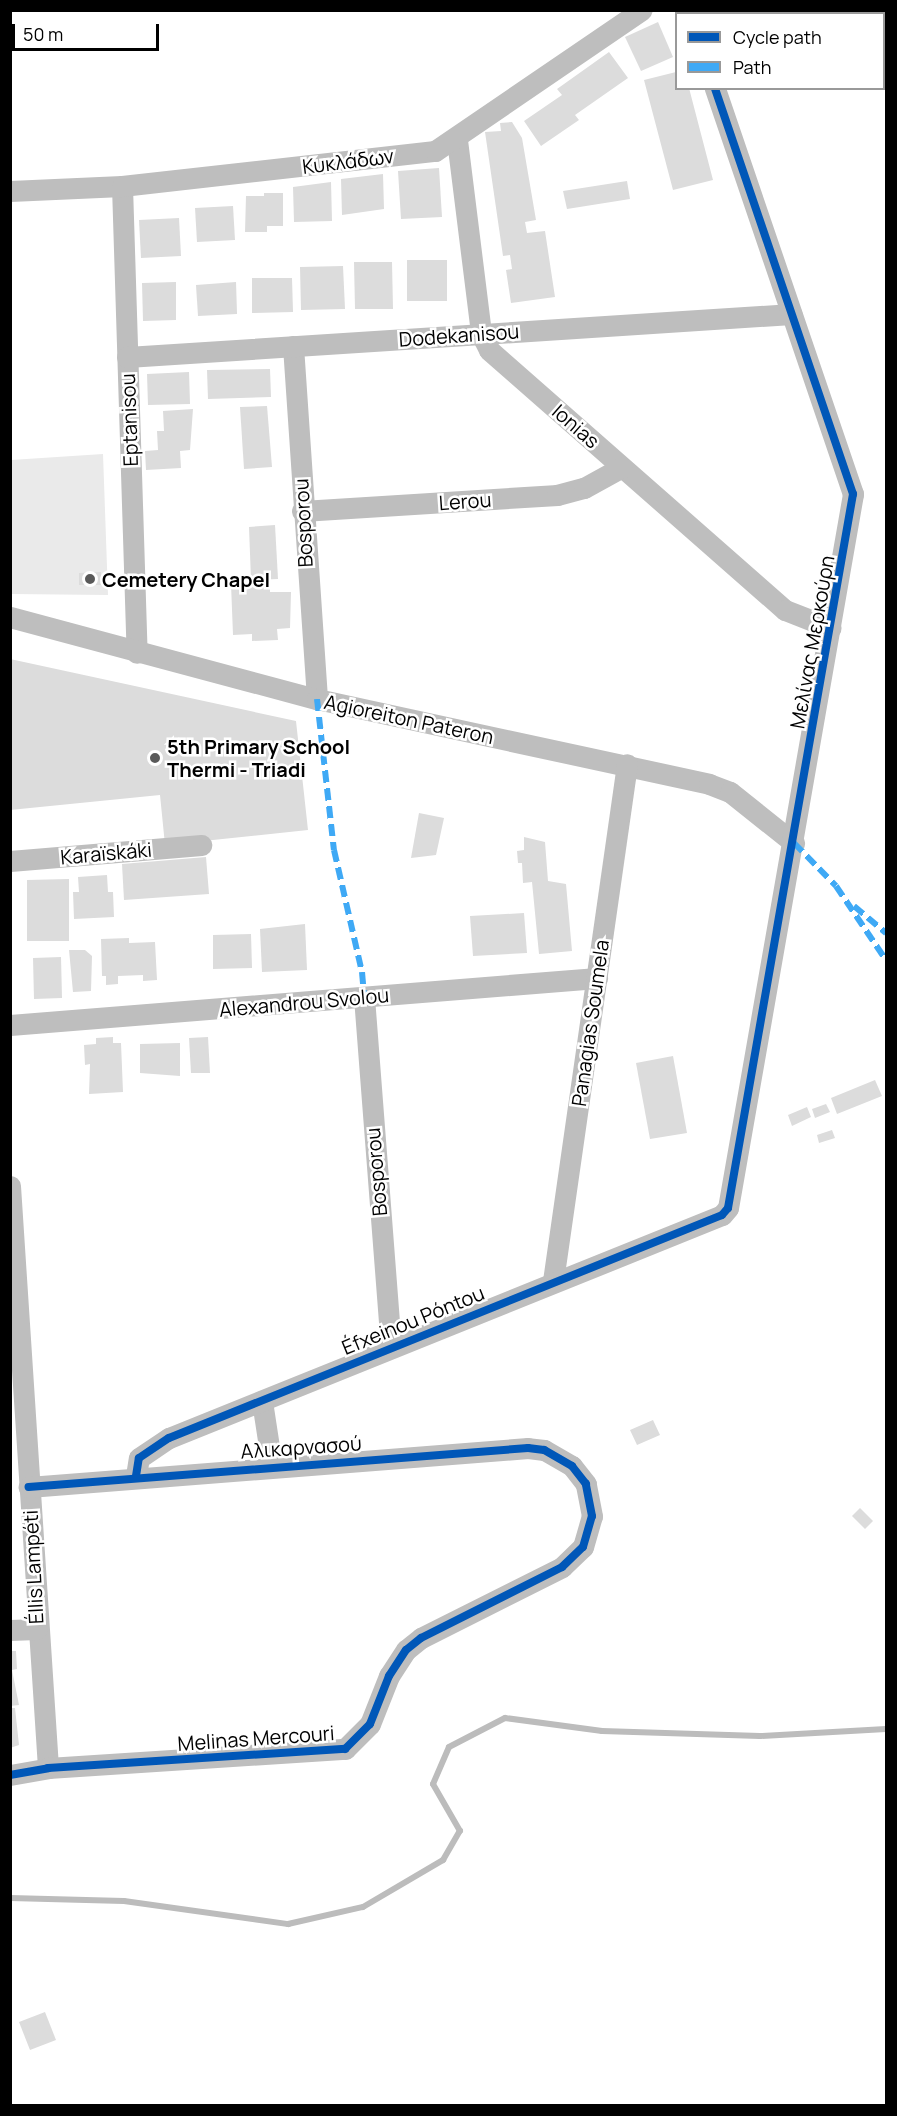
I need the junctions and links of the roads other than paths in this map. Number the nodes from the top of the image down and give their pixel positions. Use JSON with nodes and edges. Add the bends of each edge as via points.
{"nodes":[{"id":1,"x":642,"y":10,"type":"edge"},
{"id":2,"x":716,"y":90,"type":"edge"},
{"id":3,"x":457,"y":140,"type":"junction"},
{"id":4,"x":122,"y":186,"type":"junction"},
{"id":5,"x":10,"y":191,"type":"edge"},
{"id":6,"x":792,"y":314,"type":"junction"},
{"id":7,"x":481,"y":334,"type":"junction"},
{"id":8,"x":293,"y":346,"type":"junction"},
{"id":9,"x":127,"y":357,"type":"junction"},
{"id":10,"x":622,"y":467,"type":"junction"},
{"id":11,"x":302,"y":511,"type":"junction"},
{"id":12,"x":10,"y":617,"type":"edge"},
{"id":13,"x":831,"y":628,"type":"junction"},
{"id":14,"x":137,"y":653,"type":"junction"},
{"id":15,"x":317,"y":699,"type":"junction"},
{"id":16,"x":627,"y":765,"type":"junction"},
{"id":17,"x":794,"y":843,"type":"junction"},
{"id":18,"x":201,"y":844,"type":"dead end"},
{"id":19,"x":10,"y":861,"type":"edge"},
{"id":20,"x":597,"y":978,"type":"junction"},
{"id":21,"x":364,"y":997,"type":"junction"},
{"id":22,"x":10,"y":1025,"type":"edge"},
{"id":23,"x":10,"y":1186,"type":"edge"},
{"id":24,"x":722,"y":1215,"type":"joint"},
{"id":25,"x":13,"y":1272,"type":"edge"},
{"id":26,"x":553,"y":1281,"type":"junction"},
{"id":27,"x":391,"y":1346,"type":"junction"},
{"id":28,"x":262,"y":1401,"type":"junction"},
{"id":29,"x":272,"y":1466,"type":"junction"},
{"id":30,"x":572,"y":1466,"type":"joint"},
{"id":31,"x":136,"y":1476,"type":"junction"},
{"id":32,"x":29,"y":1487,"type":"junction"},
{"id":33,"x":37,"y":1629,"type":"junction"},
{"id":34,"x":10,"y":1630,"type":"edge"},
{"id":35,"x":48,"y":1768,"type":"junction"},
{"id":36,"x":10,"y":1775,"type":"edge"}],
"edges":[{"from":1,"to":3,"type":"street","name":"Κυκλάδων"},
{"from":2,"to":6,"type":"street","name":"Μελίνας Μερκούρη"},
{"from":3,"to":4,"type":"street","name":"Κυκλάδων","via":[[435,151]]},
{"from":3,"to":7,"type":"street","name":"Ionias"},
{"from":4,"to":5,"type":"street","name":"Κυκλάδων"},
{"from":4,"to":9,"type":"street","name":"Eptanisou"},
{"from":6,"to":7,"type":"street","name":"Dodekanisou"},
{"from":6,"to":13,"type":"street","name":"Μελίνας Μερκούρη","via":[[852,487]]},
{"from":7,"to":8,"type":"street","name":"Dodekanisou"},
{"from":7,"to":10,"type":"street","name":"Ionias","via":[[494,355]]},
{"from":8,"to":9,"type":"street","name":"Dodekanisou"},
{"from":8,"to":11,"type":"street","name":"Bosporou"},
{"from":9,"to":14,"type":"street","name":"Eptanisou"},
{"from":10,"to":11,"type":"street","name":"Lerou","via":[[584,488],[557,495]]},
{"from":10,"to":13,"type":"street","name":"Ionias","via":[[785,610]]},
{"from":11,"to":15,"type":"street","name":"Bosporou"},
{"from":12,"to":14,"type":"street","name":"Agioreiton Pateron"},
{"from":13,"to":17,"type":"street","name":"Μελίνας Μερκούρη"},
{"from":14,"to":15,"type":"street","name":"Agioreiton Pateron"},
{"from":15,"to":16,"type":"street","name":"Agioreiton Pateron"},
{"from":16,"to":17,"type":"street","name":"Agioreiton Pateron","via":[[730,792]]},
{"from":16,"to":20,"type":"street","name":"Panagias Soumela"},
{"from":17,"to":24,"type":"street","name":"Μελίνας Μερκούρη","via":[[732,1197]]},
{"from":18,"to":19,"type":"street","name":"Karaïskáki"},
{"from":20,"to":21,"type":"street","name":"Alexandrou Svolou"},
{"from":20,"to":26,"type":"street","name":"Panagias Soumela"},
{"from":21,"to":22,"type":"street","name":"Alexandrou Svolou"},
{"from":21,"to":27,"type":"street","name":"Bosporou"},
{"from":23,"to":25,"type":"street","name":"Éllis Lampéti"},
{"from":24,"to":26,"type":"street","name":"Éfxeinou Póntou"},
{"from":25,"to":32,"type":"street","name":"Éllis Lampéti"},
{"from":26,"to":27,"type":"street","name":"Éfxeinou Póntou"},
{"from":27,"to":28,"type":"street","name":"Éfxeinou Póntou"},
{"from":28,"to":29,"type":"street"},
{"from":28,"to":31,"type":"street","name":"Éfxeinou Póntou","via":[[154,1446],[136,1462]]},
{"from":29,"to":30,"type":"street","name":"Αλικαρνασού","via":[[528,1448],[544,1450]]},
{"from":29,"to":31,"type":"street","name":"Αλικαρνασού"},
{"from":30,"to":35,"type":"street","name":"Melinas Mercouri","via":[[586,1484],[592,1516],[577,1556],[412,1644],[394,1666],[370,1724],[345,1749]]},
{"from":31,"to":32,"type":"street","name":"Αλικαρνασού"},
{"from":32,"to":33,"type":"street","name":"Éllis Lampéti"},
{"from":33,"to":34,"type":"street"},
{"from":33,"to":35,"type":"street","name":"Éllis Lampéti"},
{"from":35,"to":36,"type":"street","name":"Melinas Mercouri"}]}
